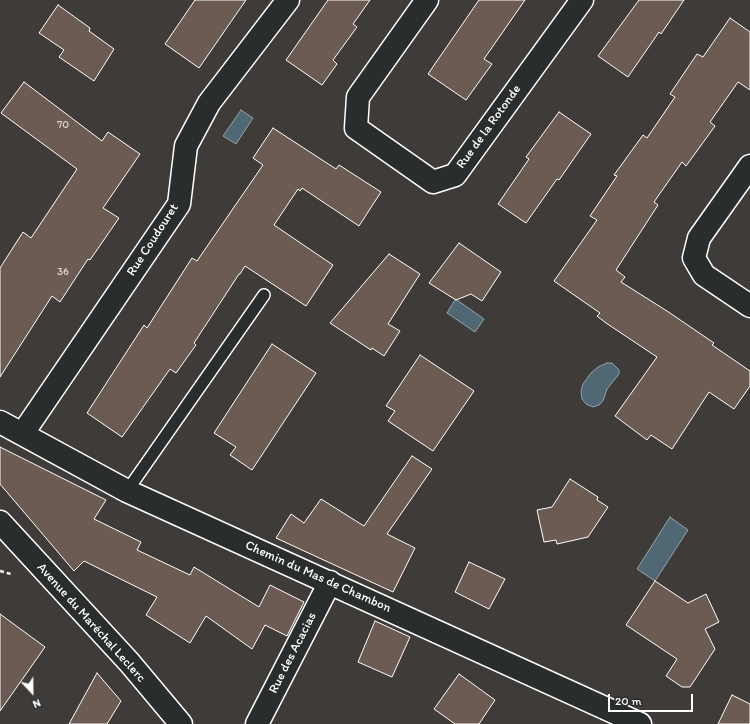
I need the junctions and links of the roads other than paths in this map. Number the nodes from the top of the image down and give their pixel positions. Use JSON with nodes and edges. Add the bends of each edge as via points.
{"nodes":[{"id":1,"x":288,"y":0,"type":"edge"},
{"id":2,"x":427,"y":0,"type":"edge"},
{"id":3,"x":582,"y":0,"type":"edge"},
{"id":4,"x":750,"y":166,"type":"edge"},
{"id":5,"x":264,"y":295,"type":"dead end"},
{"id":6,"x":750,"y":306,"type":"edge"},
{"id":7,"x":0,"y":422,"type":"edge"},
{"id":8,"x":23,"y":433,"type":"junction"},
{"id":9,"x":127,"y":491,"type":"junction"},
{"id":10,"x":2,"y":528,"type":"edge"},
{"id":11,"x":330,"y":582,"type":"junction"},
{"id":12,"x":181,"y":724,"type":"edge"},
{"id":13,"x":257,"y":724,"type":"edge"},
{"id":14,"x":640,"y":724,"type":"edge"}],
"edges":[{"from":1,"to":8,"type":"street","name":"Rue Coudouret","via":[[210,103],[186,146],[179,204]]},
{"from":2,"to":3,"type":"street","name":"Rue de la Rotonde","via":[[358,97],[356,128],[433,182],[455,175]]},
{"from":4,"to":6,"type":"street","via":[[699,238],[694,258],[704,275]]},
{"from":5,"to":9,"type":"lane"},
{"from":7,"to":8,"type":"street","name":"Chemin du Mas de Chambon"},
{"from":8,"to":9,"type":"street","name":"Chemin du Mas de Chambon"},
{"from":9,"to":11,"type":"street","name":"Chemin du Mas de Chambon"},
{"from":10,"to":12,"type":"street","name":"Avenue du Maréchal Leclerc","via":[[128,662]]},
{"from":11,"to":13,"type":"street","name":"Rue des Acacias"},
{"from":11,"to":14,"type":"street","name":"Chemin du Mas de Chambon"}]}
